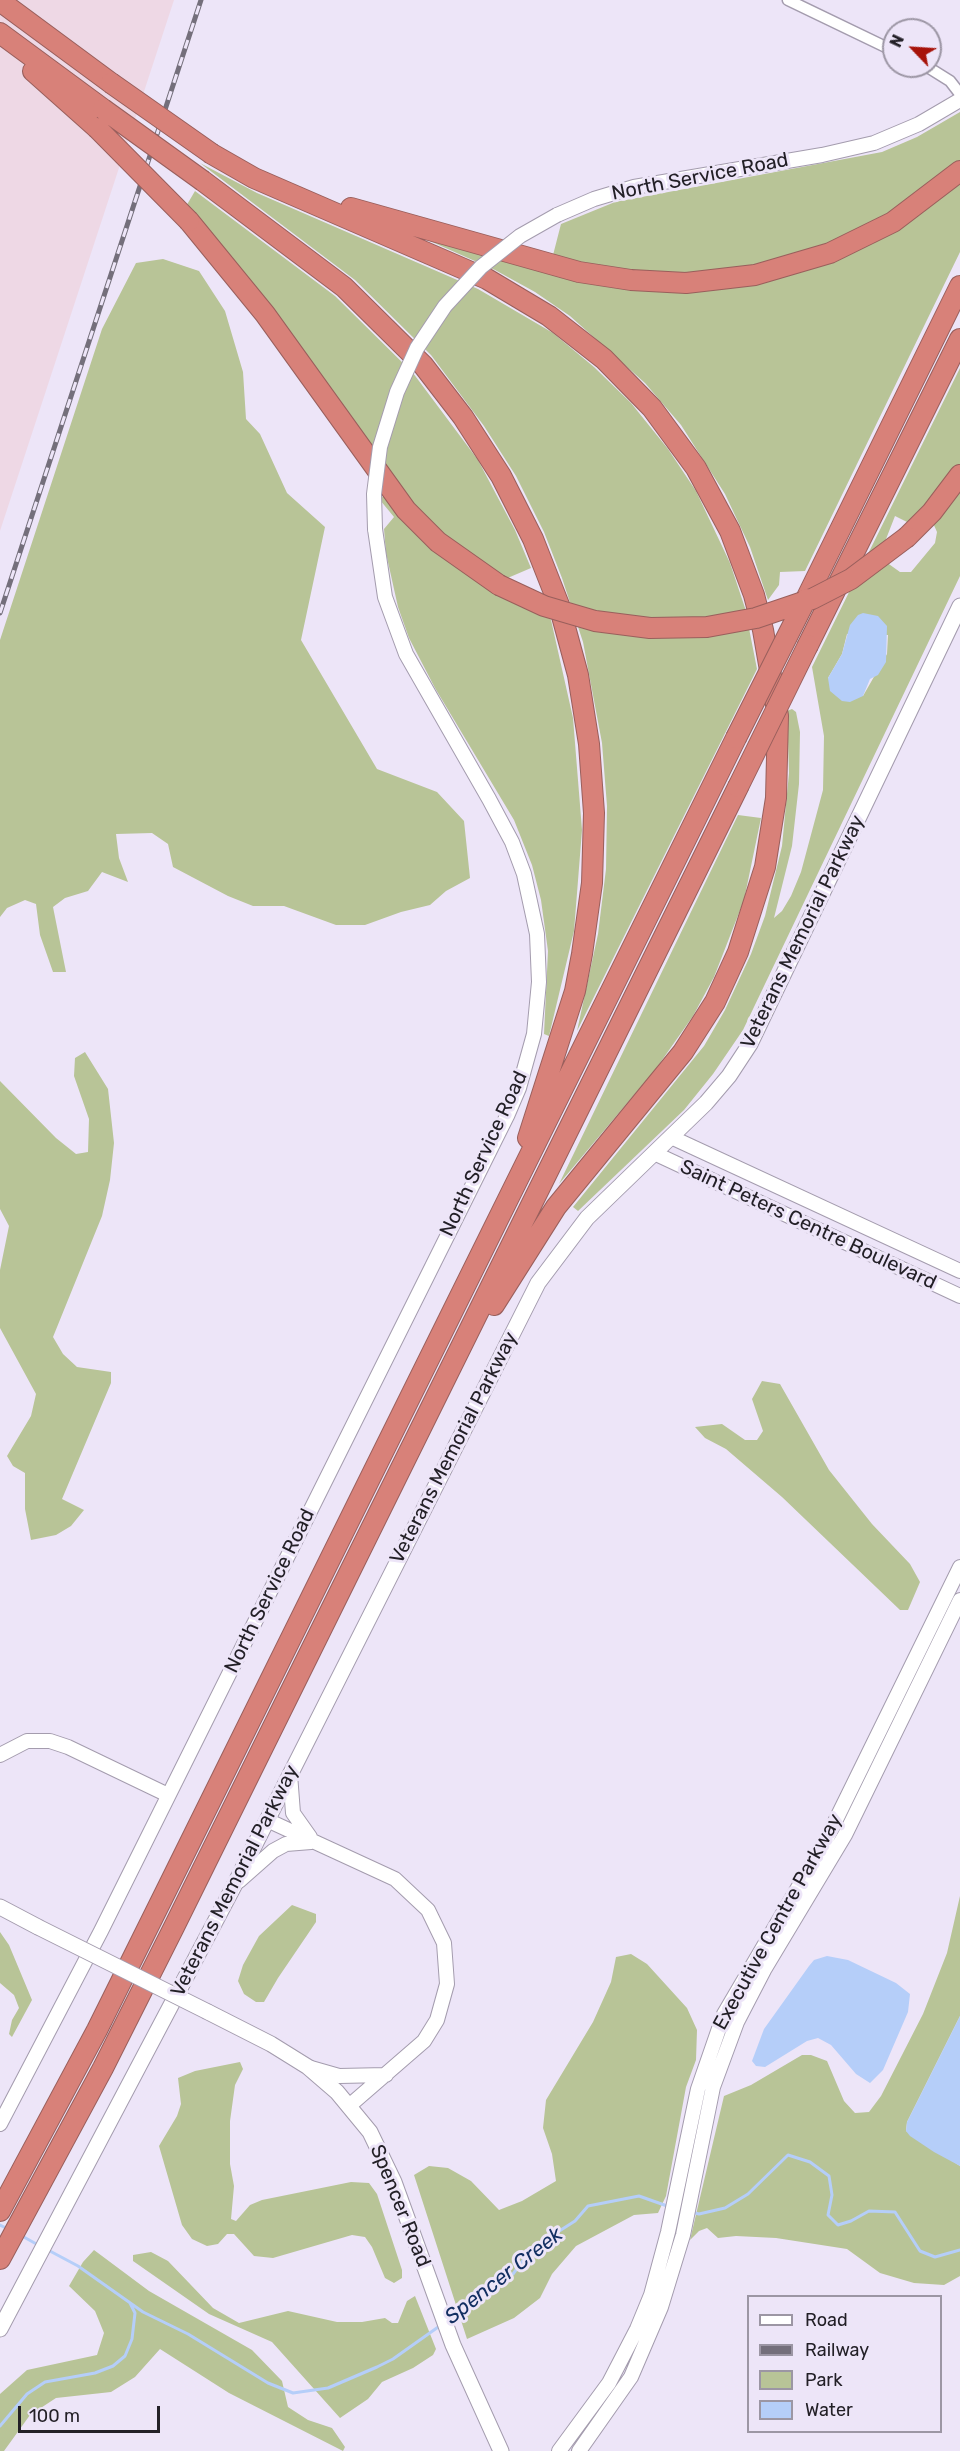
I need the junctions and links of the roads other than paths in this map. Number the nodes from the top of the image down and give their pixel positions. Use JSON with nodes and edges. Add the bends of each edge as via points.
{"nodes":[{"id":1,"x":788,"y":0,"type":"edge"},
{"id":2,"x":0,"y":2,"type":"edge"},
{"id":3,"x":0,"y":33,"type":"edge"},
{"id":4,"x":882,"y":45,"type":"edge"},
{"id":5,"x":0,"y":46,"type":"edge"},
{"id":6,"x":942,"y":76,"type":"edge"},
{"id":7,"x":960,"y":94,"type":"edge"},
{"id":8,"x":960,"y":100,"type":"edge"},
{"id":9,"x":960,"y":171,"type":"edge"},
{"id":10,"x":287,"y":193,"type":"junction"},
{"id":11,"x":960,"y":286,"type":"edge"},
{"id":12,"x":960,"y":339,"type":"edge"},
{"id":13,"x":960,"y":475,"type":"edge"},
{"id":14,"x":960,"y":606,"type":"edge"},
{"id":15,"x":673,"y":1138,"type":"junction"},
{"id":16,"x":656,"y":1154,"type":"junction"},
{"id":17,"x":509,"y":1197,"type":"junction"},
{"id":18,"x":960,"y":1271,"type":"edge"},
{"id":19,"x":960,"y":1296,"type":"edge"},
{"id":20,"x":466,"y":1340,"type":"junction"},
{"id":21,"x":960,"y":1567,"type":"edge"},
{"id":22,"x":960,"y":1600,"type":"edge"},
{"id":23,"x":0,"y":1755,"type":"edge"},
{"id":24,"x":290,"y":1774,"type":"junction"},
{"id":25,"x":168,"y":1795,"type":"junction"},
{"id":26,"x":267,"y":1820,"type":"junction"},
{"id":27,"x":313,"y":1841,"type":"junction"},
{"id":28,"x":235,"y":1884,"type":"junction"},
{"id":29,"x":0,"y":1906,"type":"edge"},
{"id":30,"x":308,"y":2067,"type":"junction"},
{"id":31,"x":386,"y":2075,"type":"junction"},
{"id":32,"x":349,"y":2106,"type":"junction"},
{"id":33,"x":0,"y":2124,"type":"edge"},
{"id":34,"x":686,"y":2183,"type":"junction"},
{"id":35,"x":3,"y":2207,"type":"edge"},
{"id":36,"x":2,"y":2255,"type":"edge"},
{"id":37,"x":0,"y":2329,"type":"edge"},
{"id":38,"x":501,"y":2451,"type":"edge"},
{"id":39,"x":559,"y":2451,"type":"edge"},
{"id":40,"x":579,"y":2451,"type":"edge"}],
"edges":[{"from":1,"to":4,"type":"street"},
{"from":2,"to":10,"type":"highway","bridge":true,"via":[[212,154]]},
{"from":3,"to":17,"type":"highway","bridge":true,"via":[[344,287],[423,365],[463,417],[501,476],[533,539],[559,604],[578,675],[590,744],[594,813],[592,883],[572,1001]]},
{"from":5,"to":13,"type":"highway","bridge":true,"via":[[97,128],[189,221],[265,314],[406,510],[446,548],[499,585],[544,606],[595,621],[650,628],[707,627],[756,618],[812,599],[851,579],[907,537]]},
{"from":6,"to":7,"type":"street"},
{"from":8,"to":25,"type":"street","name":"North Service Road","bridge":true,"via":[[911,128],[865,145],[634,187],[594,198],[520,236],[481,267],[445,306],[417,348],[397,392],[380,447],[375,529],[385,597],[406,654],[494,807],[524,874],[537,934],[534,1034],[507,1116]]},
{"from":9,"to":10,"type":"highway","via":[[893,222],[830,253],[755,275],[686,283],[579,272]]},
{"from":10,"to":20,"type":"highway","via":[[450,262],[518,297],[573,334],[629,384],[691,461],[730,531],[754,595],[775,687],[778,745],[772,829],[758,898],[727,978],[684,1052],[556,1207],[501,1296]]},
{"from":11,"to":17,"type":"highway","bridge":true},
{"from":12,"to":20,"type":"highway","bridge":true},
{"from":14,"to":15,"type":"main road","name":"Veterans Memorial Parkway","via":[[766,1014],[729,1076]]},
{"from":15,"to":16,"type":"main road","name":"Veterans Memorial Parkway"},
{"from":15,"to":18,"type":"street","name":"Saint Peters Centre Boulevard"},
{"from":16,"to":19,"type":"street","name":"Saint Peters Centre Boulevard"},
{"from":16,"to":24,"type":"main road","name":"Veterans Memorial Parkway","via":[[587,1218],[538,1283]]},
{"from":17,"to":35,"type":"highway","via":[[102,2020]]},
{"from":20,"to":36,"type":"highway","via":[[157,1961]]},
{"from":21,"to":34,"type":"street","name":"Executive Centre Parkway","via":[[826,1840],[724,2014],[698,2089]]},
{"from":22,"to":34,"type":"street","name":"Executive Centre Parkway","via":[[845,1835],[736,2022]]},
{"from":23,"to":25,"type":"street","via":[[27,1741],[50,1741]]},
{"from":24,"to":26,"type":"main road","name":"Veterans Memorial Parkway"},
{"from":24,"to":27,"type":"street","via":[[293,1813]]},
{"from":25,"to":33,"type":"street","name":"North Service Road"},
{"from":26,"to":27,"type":"street"},
{"from":26,"to":28,"type":"main road","name":"Veterans Memorial Parkway"},
{"from":27,"to":28,"type":"street","via":[[286,1844],[273,1851]]},
{"from":27,"to":31,"type":"street","via":[[406,1887],[428,1910],[444,1943],[447,1984],[437,2020],[424,2041]]},
{"from":28,"to":37,"type":"main road","name":"Veterans Memorial Parkway"},
{"from":29,"to":30,"type":"main road","name":"Spencer Road","bridge":true,"via":[[271,2044]]},
{"from":30,"to":31,"type":"street","via":[[339,2076]]},
{"from":30,"to":32,"type":"main road","name":"Spencer Road"},
{"from":31,"to":32,"type":"street"},
{"from":32,"to":38,"type":"main road","name":"Spencer Road","via":[[370,2132],[391,2174],[453,2345]]},
{"from":34,"to":39,"type":"street","name":"Executive Centre Parkway","via":[[638,2329],[609,2383]]},
{"from":34,"to":40,"type":"street","name":"Executive Centre Parkway","via":[[683,2235],[662,2307],[631,2377]]}]}
